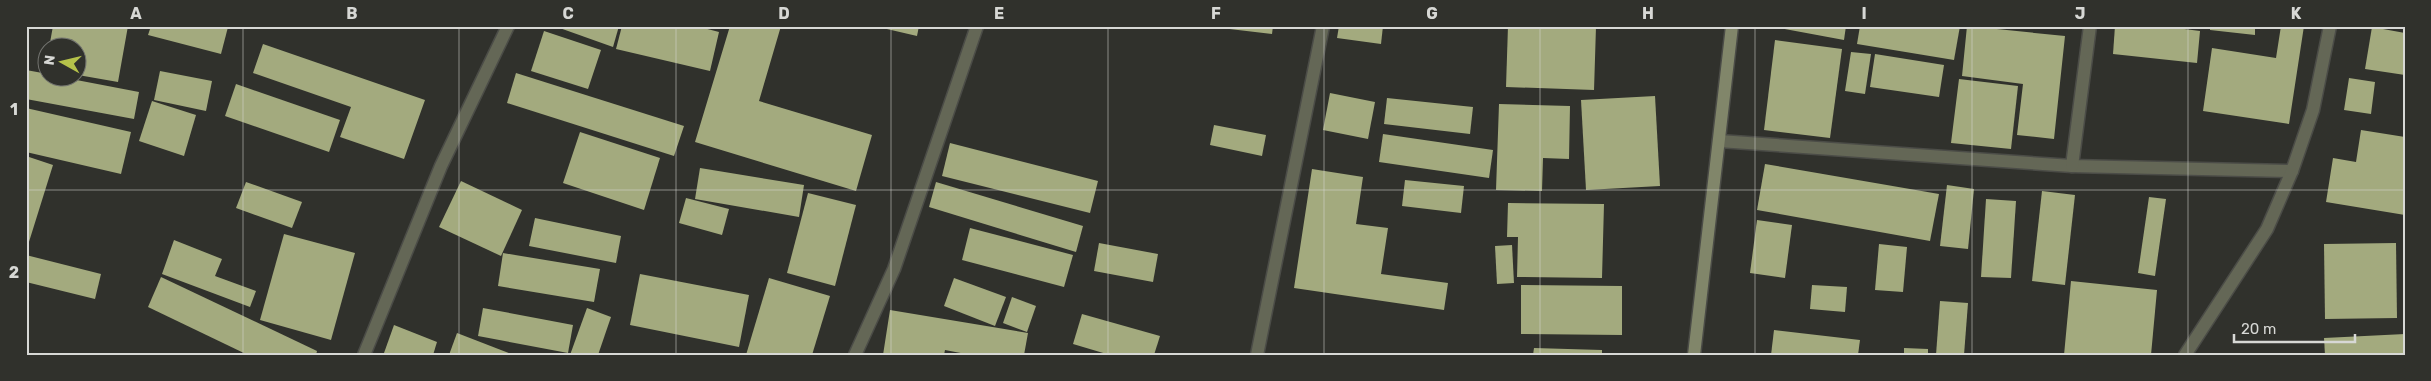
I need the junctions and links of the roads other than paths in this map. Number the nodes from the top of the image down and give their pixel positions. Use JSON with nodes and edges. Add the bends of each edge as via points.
{"nodes":[{"id":1,"x":508,"y":26,"type":"edge"},
{"id":2,"x":977,"y":26,"type":"edge"},
{"id":3,"x":1323,"y":26,"type":"edge"},
{"id":4,"x":1732,"y":26,"type":"edge"},
{"id":5,"x":2090,"y":26,"type":"edge"},
{"id":6,"x":2330,"y":26,"type":"edge"},
{"id":7,"x":1719,"y":141,"type":"junction"},
{"id":8,"x":2072,"y":166,"type":"junction"},
{"id":9,"x":2292,"y":171,"type":"junction"},
{"id":10,"x":364,"y":355,"type":"edge"},
{"id":11,"x":855,"y":355,"type":"edge"},
{"id":12,"x":1257,"y":355,"type":"edge"},
{"id":13,"x":1694,"y":355,"type":"edge"},
{"id":14,"x":2185,"y":355,"type":"edge"}],
"edges":[{"from":1,"to":10,"type":"street","via":[[441,166]]},
{"from":2,"to":11,"type":"street","via":[[894,270]]},
{"from":3,"to":12,"type":"street"},
{"from":4,"to":7,"type":"street"},
{"from":5,"to":8,"type":"street"},
{"from":6,"to":9,"type":"street","via":[[2313,110]]},
{"from":7,"to":8,"type":"street"},
{"from":7,"to":13,"type":"street"},
{"from":8,"to":9,"type":"street"},
{"from":9,"to":14,"type":"street","via":[[2267,229]]}]}
